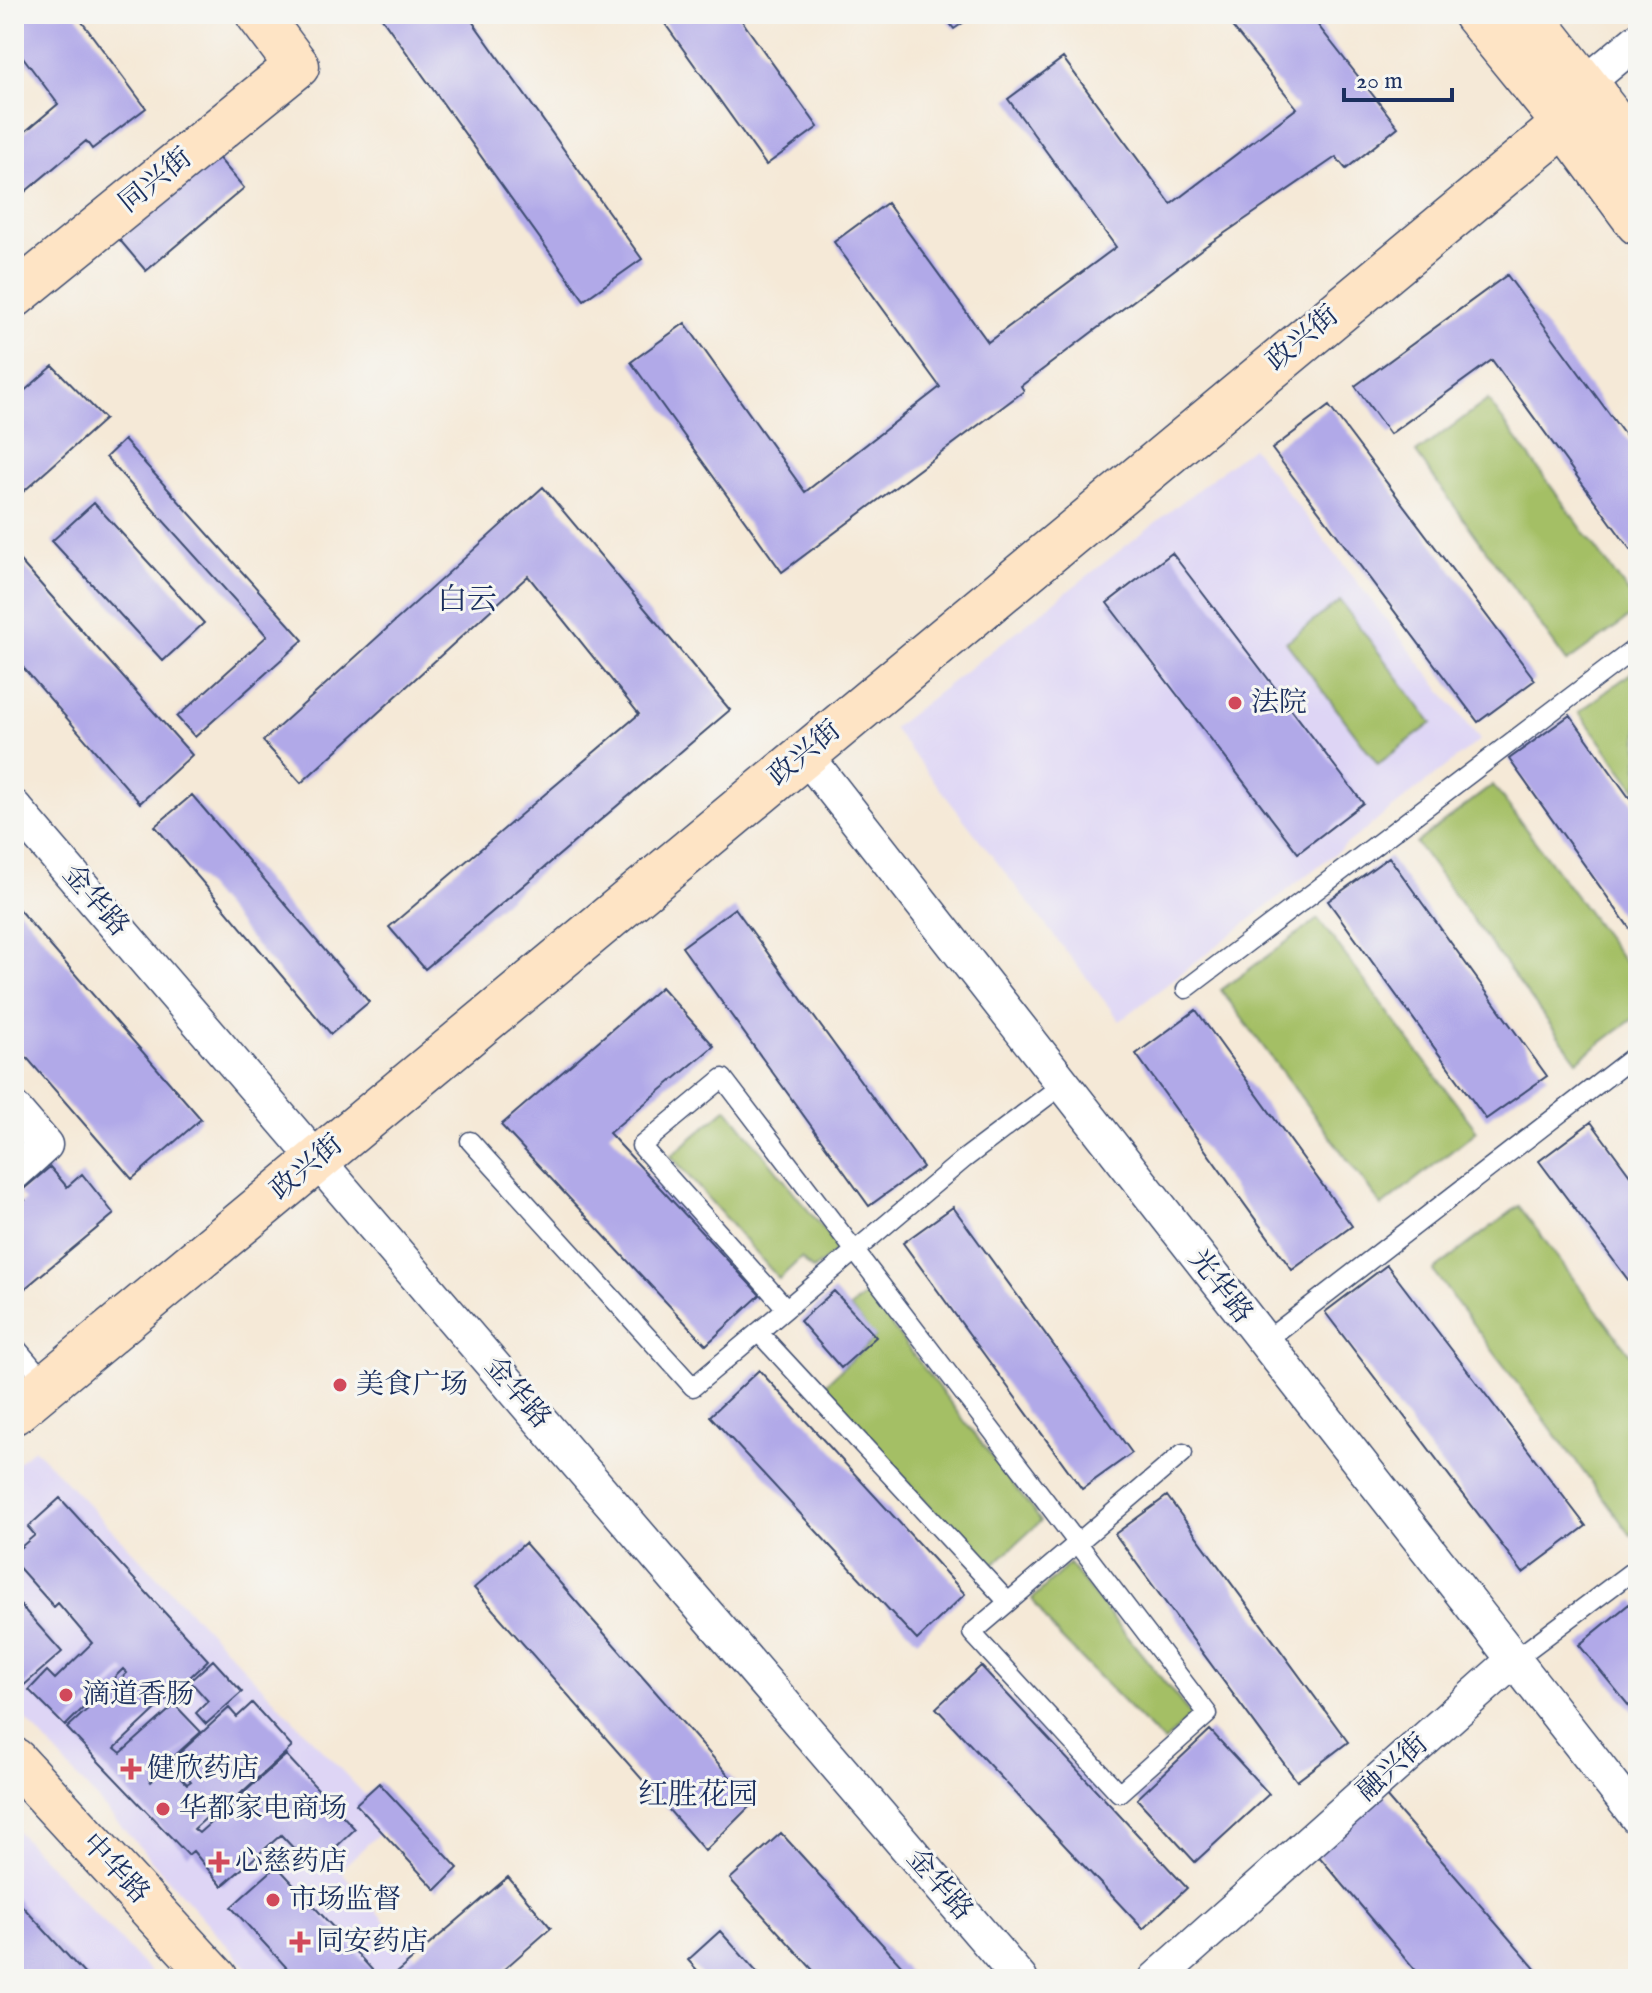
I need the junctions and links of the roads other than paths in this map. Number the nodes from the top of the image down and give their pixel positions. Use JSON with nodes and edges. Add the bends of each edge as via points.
{"nodes":[{"id":1,"x":258,"y":14,"type":"edge"},
{"id":2,"x":1475,"y":14,"type":"edge"},
{"id":3,"x":1529,"y":14,"type":"edge"},
{"id":4,"x":1638,"y":40,"type":"edge"},
{"id":5,"x":1582,"y":101,"type":"junction"},
{"id":6,"x":1638,"y":152,"type":"edge"},
{"id":7,"x":1638,"y":223,"type":"edge"},
{"id":8,"x":14,"y":296,"type":"edge"},
{"id":9,"x":1638,"y":646,"type":"edge"},
{"id":10,"x":805,"y":754,"type":"junction"},
{"id":11,"x":14,"y":807,"type":"edge"},
{"id":12,"x":1186,"y":989,"type":"dead end"},
{"id":13,"x":1638,"y":1053,"type":"edge"},
{"id":14,"x":1062,"y":1085,"type":"junction"},
{"id":15,"x":14,"y":1109,"type":"edge"},
{"id":16,"x":470,"y":1141,"type":"dead end"},
{"id":17,"x":317,"y":1160,"type":"junction"},
{"id":18,"x":14,"y":1173,"type":"edge"},
{"id":19,"x":855,"y":1251,"type":"junction"},
{"id":20,"x":786,"y":1308,"type":"junction"},
{"id":21,"x":758,"y":1332,"type":"junction"},
{"id":22,"x":1264,"y":1342,"type":"junction"},
{"id":23,"x":14,"y":1345,"type":"edge"},
{"id":24,"x":47,"y":1384,"type":"junction"},
{"id":25,"x":14,"y":1412,"type":"edge"},
{"id":26,"x":1183,"y":1453,"type":"dead end"},
{"id":27,"x":1076,"y":1541,"type":"junction"},
{"id":28,"x":1638,"y":1567,"type":"edge"},
{"id":29,"x":1008,"y":1602,"type":"junction"},
{"id":30,"x":1514,"y":1660,"type":"junction"},
{"id":31,"x":14,"y":1760,"type":"edge"},
{"id":32,"x":1638,"y":1818,"type":"edge"},
{"id":33,"x":216,"y":1979,"type":"edge"},
{"id":34,"x":1020,"y":1979,"type":"edge"},
{"id":35,"x":1156,"y":1979,"type":"edge"}],
"edges":[{"from":1,"to":8,"type":"street","name":"同兴街","via":[[297,66]]},
{"from":2,"to":5,"type":"street"},
{"from":3,"to":5,"type":"street"},
{"from":4,"to":5,"type":"street"},
{"from":5,"to":6,"type":"street"},
{"from":5,"to":7,"type":"street"},
{"from":5,"to":10,"type":"street","name":"政兴街"},
{"from":9,"to":12,"type":"lane"},
{"from":10,"to":14,"type":"street","name":"光华路"},
{"from":10,"to":17,"type":"street","name":"政兴街"},
{"from":11,"to":17,"type":"street","name":"金华路"},
{"from":13,"to":22,"type":"lane"},
{"from":14,"to":19,"type":"lane"},
{"from":14,"to":22,"type":"street","name":"光华路"},
{"from":15,"to":18,"type":"street","via":[[45,1145]]},
{"from":16,"to":21,"type":"lane","via":[[693,1387]]},
{"from":17,"to":24,"type":"street","name":"政兴街"},
{"from":17,"to":34,"type":"street","name":"金华路"},
{"from":19,"to":20,"type":"lane"},
{"from":19,"to":20,"type":"lane","via":[[723,1078],[641,1146]]},
{"from":19,"to":27,"type":"lane"},
{"from":20,"to":21,"type":"lane"},
{"from":21,"to":29,"type":"lane"},
{"from":22,"to":30,"type":"street","name":"光华路"},
{"from":23,"to":24,"type":"lane"},
{"from":24,"to":25,"type":"street","name":"政兴街"},
{"from":26,"to":27,"type":"lane"},
{"from":27,"to":29,"type":"lane"},
{"from":27,"to":29,"type":"lane","via":[[1208,1714],[1119,1793],[972,1633]]},
{"from":28,"to":30,"type":"lane","name":"融兴街"},
{"from":30,"to":32,"type":"street","name":"光华路"},
{"from":30,"to":35,"type":"street","name":"融兴街"},
{"from":31,"to":33,"type":"street","name":"中华路"}]}
